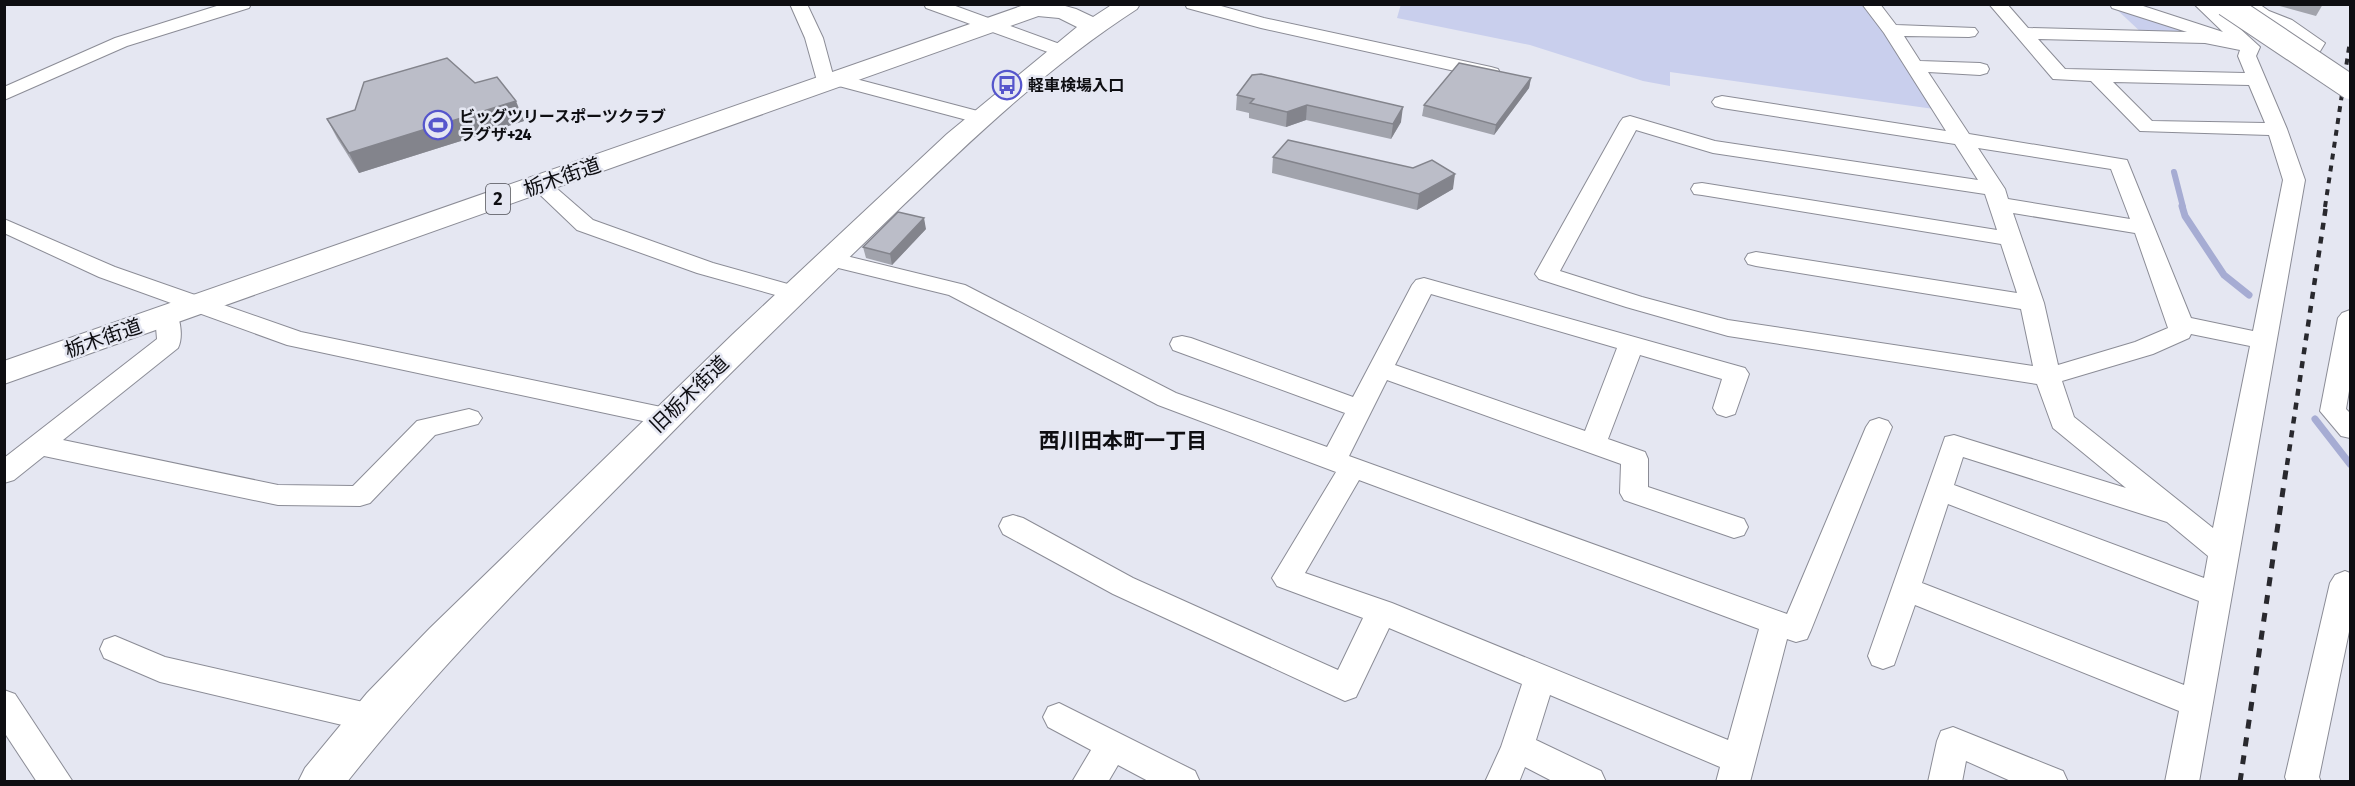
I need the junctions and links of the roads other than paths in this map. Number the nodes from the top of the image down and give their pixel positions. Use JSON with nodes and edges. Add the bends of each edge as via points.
{"nodes":[{"id":1,"x":243,"y":4,"type":"edge"},
{"id":2,"x":798,"y":4,"type":"edge"},
{"id":3,"x":932,"y":4,"type":"edge"},
{"id":4,"x":1120,"y":4,"type":"edge"},
{"id":5,"x":1129,"y":4,"type":"edge"},
{"id":6,"x":1194,"y":4,"type":"edge"},
{"id":7,"x":1870,"y":4,"type":"edge"},
{"id":8,"x":1997,"y":4,"type":"edge"},
{"id":9,"x":2118,"y":4,"type":"edge"},
{"id":10,"x":2202,"y":4,"type":"edge"},
{"id":11,"x":2226,"y":4,"type":"edge"},
{"id":12,"x":2247,"y":4,"type":"edge"},
{"id":13,"x":1043,"y":7,"type":"edge"},
{"id":14,"x":990,"y":25,"type":"junction"},
{"id":15,"x":1076,"y":28,"type":"edge"},
{"id":16,"x":1891,"y":30,"type":"junction"},
{"id":17,"x":1969,"y":32,"type":"dead end"},
{"id":18,"x":2023,"y":33,"type":"junction"},
{"id":19,"x":2251,"y":47,"type":"junction"},
{"id":20,"x":2313,"y":49,"type":"dead end"},
{"id":21,"x":2278,"y":51,"type":"dead end"},
{"id":22,"x":1915,"y":66,"type":"junction"},
{"id":23,"x":1980,"y":69,"type":"dead end"},
{"id":24,"x":2095,"y":75,"type":"junction"},
{"id":25,"x":1505,"y":76,"type":"edge"},
{"id":26,"x":2255,"y":79,"type":"junction"},
{"id":27,"x":831,"y":82,"type":"junction"},
{"id":28,"x":2350,"y":87,"type":"edge"},
{"id":29,"x":4,"y":94,"type":"edge"},
{"id":30,"x":1722,"y":102,"type":"dead end"},
{"id":31,"x":982,"y":118,"type":"junction"},
{"id":32,"x":2277,"y":129,"type":"junction"},
{"id":33,"x":1961,"y":139,"type":"junction"},
{"id":34,"x":540,"y":184,"type":"junction"},
{"id":35,"x":1702,"y":189,"type":"dead end"},
{"id":36,"x":1997,"y":196,"type":"junction"},
{"id":37,"x":4,"y":225,"type":"edge"},
{"id":38,"x":2143,"y":228,"type":"junction"},
{"id":39,"x":2011,"y":239,"type":"junction"},
{"id":40,"x":830,"y":259,"type":"junction"},
{"id":41,"x":1756,"y":259,"type":"dead end"},
{"id":42,"x":794,"y":293,"type":"junction"},
{"id":43,"x":2032,"y":303,"type":"junction"},
{"id":44,"x":200,"y":304,"type":"junction"},
{"id":45,"x":167,"y":316,"type":"junction"},
{"id":46,"x":2350,"y":318,"type":"edge"},
{"id":47,"x":2181,"y":324,"type":"junction"},
{"id":48,"x":2265,"y":341,"type":"junction"},
{"id":49,"x":1182,"y":344,"type":"dead end"},
{"id":50,"x":1631,"y":345,"type":"junction"},
{"id":51,"x":2348,"y":347,"type":"edge"},
{"id":52,"x":1381,"y":369,"type":"junction"},
{"id":53,"x":4,"y":373,"type":"edge"},
{"id":54,"x":2048,"y":377,"type":"junction"},
{"id":55,"x":1726,"y":408,"type":"dead end"},
{"id":56,"x":1360,"y":409,"type":"junction"},
{"id":57,"x":666,"y":417,"type":"junction"},
{"id":58,"x":469,"y":418,"type":"dead end"},
{"id":59,"x":1880,"y":427,"type":"dead end"},
{"id":60,"x":2350,"y":429,"type":"edge"},
{"id":61,"x":1593,"y":444,"type":"junction"},
{"id":62,"x":39,"y":445,"type":"junction"},
{"id":63,"x":1343,"y":463,"type":"junction"},
{"id":64,"x":4,"y":473,"type":"edge"},
{"id":65,"x":1939,"y":490,"type":"junction"},
{"id":66,"x":2182,"y":517,"type":"junction"},
{"id":67,"x":1013,"y":526,"type":"dead end"},
{"id":68,"x":1734,"y":526,"type":"dead end"},
{"id":69,"x":2223,"y":552,"type":"junction"},
{"id":70,"x":2350,"y":584,"type":"edge"},
{"id":71,"x":1906,"y":589,"type":"junction"},
{"id":72,"x":2216,"y":595,"type":"junction"},
{"id":73,"x":1381,"y":612,"type":"junction"},
{"id":74,"x":1776,"y":622,"type":"junction"},
{"id":75,"x":115,"y":649,"type":"dead end"},
{"id":76,"x":1883,"y":656,"type":"dead end"},
{"id":77,"x":1540,"y":676,"type":"junction"},
{"id":78,"x":4,"y":704,"type":"edge"},
{"id":79,"x":2196,"y":704,"type":"junction"},
{"id":80,"x":1059,"y":717,"type":"dead end"},
{"id":81,"x":372,"y":718,"type":"junction"},
{"id":82,"x":1112,"y":745,"type":"junction"},
{"id":83,"x":1517,"y":747,"type":"junction"},
{"id":84,"x":1736,"y":771,"type":"edge"},
{"id":85,"x":56,"y":782,"type":"edge"},
{"id":86,"x":320,"y":782,"type":"edge"},
{"id":87,"x":1089,"y":782,"type":"edge"},
{"id":88,"x":1184,"y":782,"type":"edge"},
{"id":89,"x":1502,"y":782,"type":"edge"},
{"id":90,"x":1589,"y":782,"type":"edge"},
{"id":91,"x":1945,"y":782,"type":"edge"},
{"id":92,"x":2051,"y":782,"type":"edge"},
{"id":93,"x":2182,"y":782,"type":"edge"},
{"id":94,"x":2304,"y":782,"type":"edge"}],
"edges":[{"from":1,"to":29,"type":"street","via":[[122,42]]},
{"from":2,"to":27,"type":"street"},
{"from":3,"to":14,"type":"street"},
{"from":4,"to":15,"type":"main road"},
{"from":5,"to":15,"type":"main road","name":"旧栃木街道"},
{"from":6,"to":25,"type":"street","via":[[1261,23]]},
{"from":7,"to":16,"type":"street"},
{"from":8,"to":18,"type":"street"},
{"from":9,"to":19,"type":"street"},
{"from":10,"to":19,"type":"street"},
{"from":11,"to":28,"type":"street","bridge":true},
{"from":12,"to":20,"type":"street","via":[[2316,43]]},
{"from":13,"to":14,"type":"main road","name":"栃木街道","number":"2"},
{"from":13,"to":15,"type":"main road","via":[[1077,16]]},
{"from":14,"to":15,"type":"street"},
{"from":14,"to":27,"type":"main road","name":"栃木街道","number":"2"},
{"from":15,"to":31,"type":"main road","name":"旧栃木街道"},
{"from":16,"to":17,"type":"street"},
{"from":16,"to":22,"type":"street"},
{"from":18,"to":19,"type":"street","via":[[2205,38]]},
{"from":18,"to":24,"type":"street","via":[[2061,75]]},
{"from":19,"to":21,"type":"street"},
{"from":19,"to":26,"type":"street","via":[[2247,56]]},
{"from":22,"to":23,"type":"street"},
{"from":22,"to":33,"type":"street"},
{"from":24,"to":26,"type":"street"},
{"from":24,"to":32,"type":"street","via":[[2147,127]]},
{"from":26,"to":32,"type":"street"},
{"from":27,"to":31,"type":"street"},
{"from":27,"to":34,"type":"main road","name":"栃木街道","number":"2"},
{"from":30,"to":33,"type":"street"},
{"from":31,"to":40,"type":"main road","name":"旧栃木街道"},
{"from":32,"to":48,"type":"street","via":[[2294,180]]},
{"from":33,"to":36,"type":"street"},
{"from":33,"to":38,"type":"street","via":[[2120,164]]},
{"from":34,"to":42,"type":"street","via":[[585,225],[705,268]]},
{"from":34,"to":44,"type":"main road","name":"栃木街道","number":"2"},
{"from":35,"to":39,"type":"street"},
{"from":36,"to":38,"type":"street"},
{"from":36,"to":39,"type":"street"},
{"from":36,"to":54,"type":"street","via":[[1713,147],[1630,122],[1547,274],[1728,328]]},
{"from":37,"to":44,"type":"street","via":[[107,272]]},
{"from":38,"to":47,"type":"street"},
{"from":39,"to":43,"type":"street"},
{"from":40,"to":42,"type":"main road","name":"旧栃木街道"},
{"from":40,"to":63,"type":"street","via":[[957,290],[1167,399]]},
{"from":41,"to":43,"type":"street"},
{"from":42,"to":57,"type":"main road","name":"旧栃木街道"},
{"from":43,"to":54,"type":"street"},
{"from":44,"to":45,"type":"main road","name":"栃木街道","number":"2"},
{"from":44,"to":57,"type":"street","via":[[296,339]]},
{"from":45,"to":53,"type":"main road","name":"栃木街道","number":"2"},
{"from":45,"to":62,"type":"street","via":[[170,342]]},
{"from":46,"to":51,"type":"street"},
{"from":47,"to":48,"type":"street"},
{"from":47,"to":54,"type":"street","via":[[2180,332],[2144,348]]},
{"from":48,"to":69,"type":"street"},
{"from":49,"to":56,"type":"street"},
{"from":50,"to":52,"type":"street","via":[[1424,285]]},
{"from":50,"to":55,"type":"street","via":[[1736,374]]},
{"from":50,"to":61,"type":"street"},
{"from":51,"to":60,"type":"street","via":[[2333,411]]},
{"from":52,"to":56,"type":"street"},
{"from":52,"to":61,"type":"street"},
{"from":54,"to":66,"type":"street","via":[[2062,422]]},
{"from":56,"to":63,"type":"street"},
{"from":57,"to":81,"type":"main road","name":"旧栃木街道","via":[[444,639]]},
{"from":58,"to":62,"type":"street","via":[[426,428],[360,496],[278,495]]},
{"from":59,"to":74,"type":"street","via":[[1796,630]]},
{"from":61,"to":68,"type":"street","via":[[1635,459],[1634,493]]},
{"from":62,"to":64,"type":"street"},
{"from":63,"to":73,"type":"street","via":[[1287,578]]},
{"from":63,"to":74,"type":"street"},
{"from":65,"to":66,"type":"street","via":[[1954,444]]},
{"from":65,"to":71,"type":"street"},
{"from":65,"to":72,"type":"street"},
{"from":66,"to":69,"type":"street"},
{"from":67,"to":73,"type":"street","via":[[1123,586],[1345,688]]},
{"from":69,"to":72,"type":"street"},
{"from":70,"to":94,"type":"street","via":[[2344,583]]},
{"from":71,"to":76,"type":"street"},
{"from":71,"to":79,"type":"street"},
{"from":72,"to":79,"type":"street"},
{"from":73,"to":77,"type":"street"},
{"from":74,"to":84,"type":"street"},
{"from":75,"to":81,"type":"street","via":[[160,669]]},
{"from":77,"to":83,"type":"street"},
{"from":77,"to":84,"type":"street"},
{"from":78,"to":85,"type":"street"},
{"from":79,"to":93,"type":"street"},
{"from":80,"to":82,"type":"street"},
{"from":81,"to":86,"type":"main road","name":"旧栃木街道"},
{"from":82,"to":87,"type":"street"},
{"from":82,"to":88,"type":"street"},
{"from":83,"to":89,"type":"street"},
{"from":83,"to":90,"type":"street"},
{"from":91,"to":92,"type":"street","via":[[1953,741]]}]}
